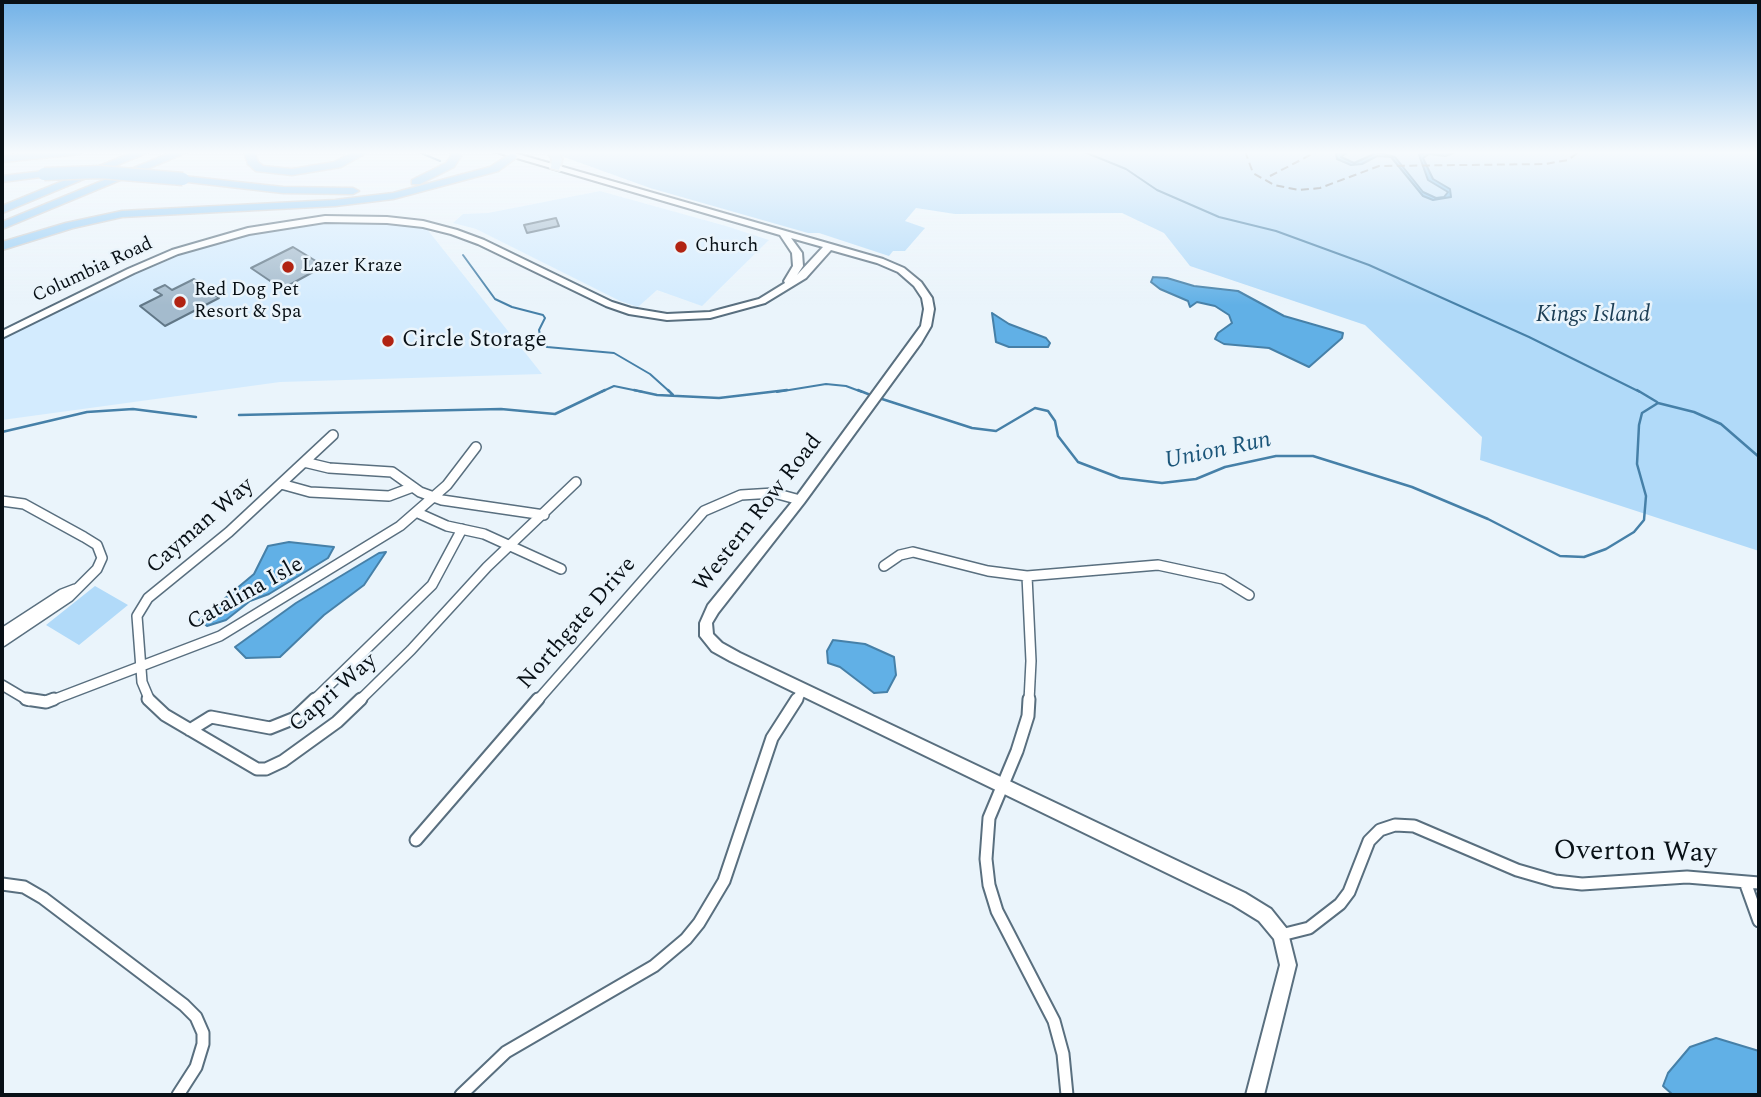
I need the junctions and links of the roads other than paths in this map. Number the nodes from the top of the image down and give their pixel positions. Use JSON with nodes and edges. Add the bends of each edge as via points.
{"nodes":[{"id":1,"x":21,"y":202,"type":"edge"},
{"id":2,"x":60,"y":202,"type":"edge"},
{"id":3,"x":342,"y":202,"type":"edge"},
{"id":4,"x":675,"y":202,"type":"edge"},
{"id":5,"x":2,"y":210,"type":"edge"},
{"id":6,"x":2,"y":226,"type":"edge"},
{"id":7,"x":783,"y":233,"type":"junction"},
{"id":8,"x":2,"y":246,"type":"edge"},
{"id":9,"x":829,"y":246,"type":"junction"},
{"id":10,"x":787,"y":288,"type":"junction"},
{"id":11,"x":2,"y":335,"type":"edge"},
{"id":12,"x":333,"y":435,"type":"dead end"},
{"id":13,"x":476,"y":447,"type":"dead end"},
{"id":14,"x":304,"y":462,"type":"junction"},
{"id":15,"x":576,"y":482,"type":"dead end"},
{"id":16,"x":281,"y":484,"type":"junction"},
{"id":17,"x":413,"y":487,"type":"junction"},
{"id":18,"x":434,"y":498,"type":"junction"},
{"id":19,"x":800,"y":500,"type":"junction"},
{"id":20,"x":2,"y":501,"type":"edge"},
{"id":21,"x":418,"y":513,"type":"junction"},
{"id":22,"x":544,"y":515,"type":"junction"},
{"id":23,"x":462,"y":529,"type":"junction"},
{"id":24,"x":511,"y":546,"type":"junction"},
{"id":25,"x":884,"y":566,"type":"dead end"},
{"id":26,"x":561,"y":569,"type":"dead end"},
{"id":27,"x":1027,"y":576,"type":"junction"},
{"id":28,"x":75,"y":589,"type":"junction"},
{"id":29,"x":1249,"y":595,"type":"dead end"},
{"id":30,"x":2,"y":633,"type":"edge"},
{"id":31,"x":2,"y":642,"type":"edge"},
{"id":32,"x":141,"y":668,"type":"junction"},
{"id":33,"x":2,"y":685,"type":"edge"},
{"id":34,"x":803,"y":689,"type":"junction"},
{"id":35,"x":190,"y":730,"type":"junction"},
{"id":36,"x":1001,"y":785,"type":"junction"},
{"id":37,"x":416,"y":840,"type":"dead end"},
{"id":38,"x":1745,"y":882,"type":"junction"},
{"id":39,"x":1759,"y":883,"type":"edge"},
{"id":40,"x":2,"y":884,"type":"edge"},
{"id":41,"x":1759,"y":921,"type":"edge"},
{"id":42,"x":1282,"y":935,"type":"junction"},
{"id":43,"x":178,"y":1095,"type":"edge"},
{"id":44,"x":461,"y":1095,"type":"edge"},
{"id":45,"x":1066,"y":1095,"type":"edge"},
{"id":46,"x":1255,"y":1095,"type":"edge"}],
"edges":[{"from":1,"to":5,"type":"highway"},
{"from":2,"to":6,"type":"highway"},
{"from":3,"to":8,"type":"highway","via":[[122,215]]},
{"from":4,"to":7,"type":"street","name":"Western Row Road"},
{"from":7,"to":9,"type":"street","name":"Western Row Road"},
{"from":7,"to":10,"type":"street","via":[[797,253],[798,266]]},
{"from":9,"to":10,"type":"street","name":"Columbia Road"},
{"from":9,"to":19,"type":"street","name":"Western Row Road","via":[[892,265],[918,284],[929,309],[926,326],[899,368]]},
{"from":10,"to":11,"type":"street","name":"Columbia Road","via":[[753,305],[710,315],[646,314],[608,304],[454,232],[387,220],[325,219],[248,230],[175,252]]},
{"from":12,"to":14,"type":"street","name":"Cayman Way"},
{"from":13,"to":18,"type":"street","name":"Catalina Isle"},
{"from":14,"to":16,"type":"street","name":"Cayman Way"},
{"from":14,"to":17,"type":"street","via":[[392,471]]},
{"from":15,"to":22,"type":"street","name":"Capri Way"},
{"from":16,"to":17,"type":"street","via":[[310,492],[389,496]]},
{"from":16,"to":32,"type":"street","name":"Cayman Way","via":[[142,604],[137,616]]},
{"from":17,"to":18,"type":"street"},
{"from":18,"to":21,"type":"street","name":"Catalina Isle"},
{"from":18,"to":22,"type":"street"},
{"from":19,"to":34,"type":"street","name":"Western Row Road","via":[[713,610],[705,629],[717,647]]},
{"from":19,"to":37,"type":"street","name":"Northgate Drive","via":[[774,493],[741,495],[712,506],[690,524]]},
{"from":20,"to":28,"type":"street","via":[[24,504],[97,545],[101,564]]},
{"from":21,"to":23,"type":"street"},
{"from":21,"to":32,"type":"street","name":"Catalina Isle","via":[[235,628]]},
{"from":22,"to":24,"type":"street","name":"Capri Way"},
{"from":23,"to":24,"type":"street"},
{"from":23,"to":35,"type":"street","via":[[432,585],[295,718],[270,727],[211,718]]},
{"from":24,"to":26,"type":"street"},
{"from":24,"to":35,"type":"street","name":"Capri Way","via":[[337,722],[283,761],[266,769],[250,767]]},
{"from":25,"to":27,"type":"street","via":[[913,552]]},
{"from":27,"to":29,"type":"street","via":[[1158,565],[1223,579]]},
{"from":27,"to":36,"type":"street","via":[[1031,695],[1023,737]]},
{"from":28,"to":30,"type":"street"},
{"from":28,"to":31,"type":"street"},
{"from":32,"to":33,"type":"street","name":"Catalina Isle","via":[[46,702],[30,701]]},
{"from":32,"to":35,"type":"street","name":"Capri Way","via":[[148,699]]},
{"from":34,"to":36,"type":"street","name":"Western Row Road"},
{"from":34,"to":44,"type":"street","via":[[765,752],[724,881],[686,939],[654,966],[506,1052]]},
{"from":36,"to":42,"type":"street","name":"Western Row Road","via":[[1239,899],[1265,915]]},
{"from":36,"to":45,"type":"street","via":[[986,834],[989,885],[1006,929],[1054,1021],[1063,1054]]},
{"from":38,"to":39,"type":"street","name":"Overton Way"},
{"from":38,"to":41,"type":"street"},
{"from":38,"to":42,"type":"street","name":"Overton Way","via":[[1687,877],[1582,884],[1555,881],[1517,870],[1414,826],[1395,825],[1380,830],[1369,841],[1340,904],[1316,924]]},
{"from":40,"to":43,"type":"street","via":[[24,887],[43,898],[196,1017],[204,1044]]},
{"from":42,"to":46,"type":"street","via":[[1287,955],[1285,983]]}]}
